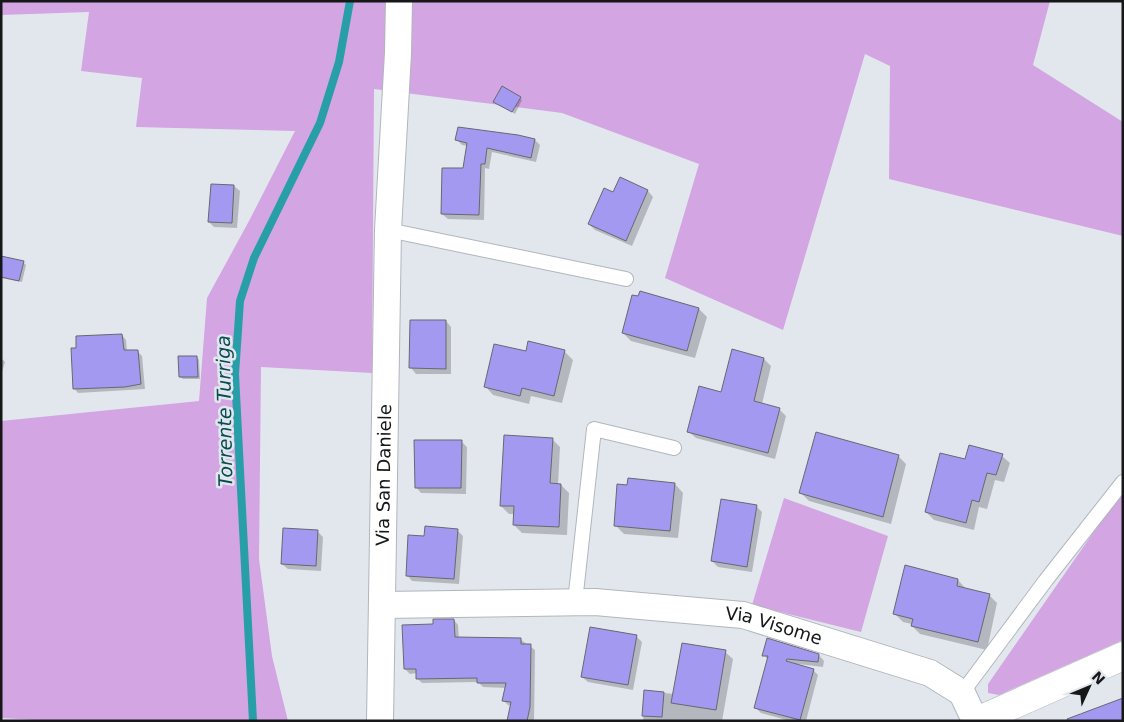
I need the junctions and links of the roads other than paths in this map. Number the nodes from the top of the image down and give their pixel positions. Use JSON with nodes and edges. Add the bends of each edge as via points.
{"nodes":[{"id":1,"x":399,"y":1,"type":"edge"},
{"id":2,"x":388,"y":230,"type":"junction"},
{"id":3,"x":626,"y":279,"type":"dead end"},
{"id":4,"x":674,"y":448,"type":"dead end"},
{"id":5,"x":1123,"y":482,"type":"edge"},
{"id":6,"x":575,"y":602,"type":"junction"},
{"id":7,"x":382,"y":605,"type":"junction"},
{"id":8,"x":1123,"y":656,"type":"edge"},
{"id":9,"x":962,"y":693,"type":"junction"},
{"id":10,"x":380,"y":721,"type":"edge"},
{"id":11,"x":977,"y":721,"type":"edge"}],
"edges":[{"from":1,"to":2,"type":"street","name":"Via San Daniele"},
{"from":2,"to":3,"type":"lane"},
{"from":2,"to":7,"type":"street","name":"Via San Daniele"},
{"from":4,"to":6,"type":"lane","via":[[594,429]]},
{"from":5,"to":9,"type":"lane"},
{"from":6,"to":7,"type":"street","name":"Via Visome"},
{"from":6,"to":9,"type":"street","name":"Via Visome","via":[[742,615],[930,673]]},
{"from":7,"to":10,"type":"street","name":"Via San Daniele"},
{"from":8,"to":11,"type":"street"},
{"from":9,"to":11,"type":"street"}]}
